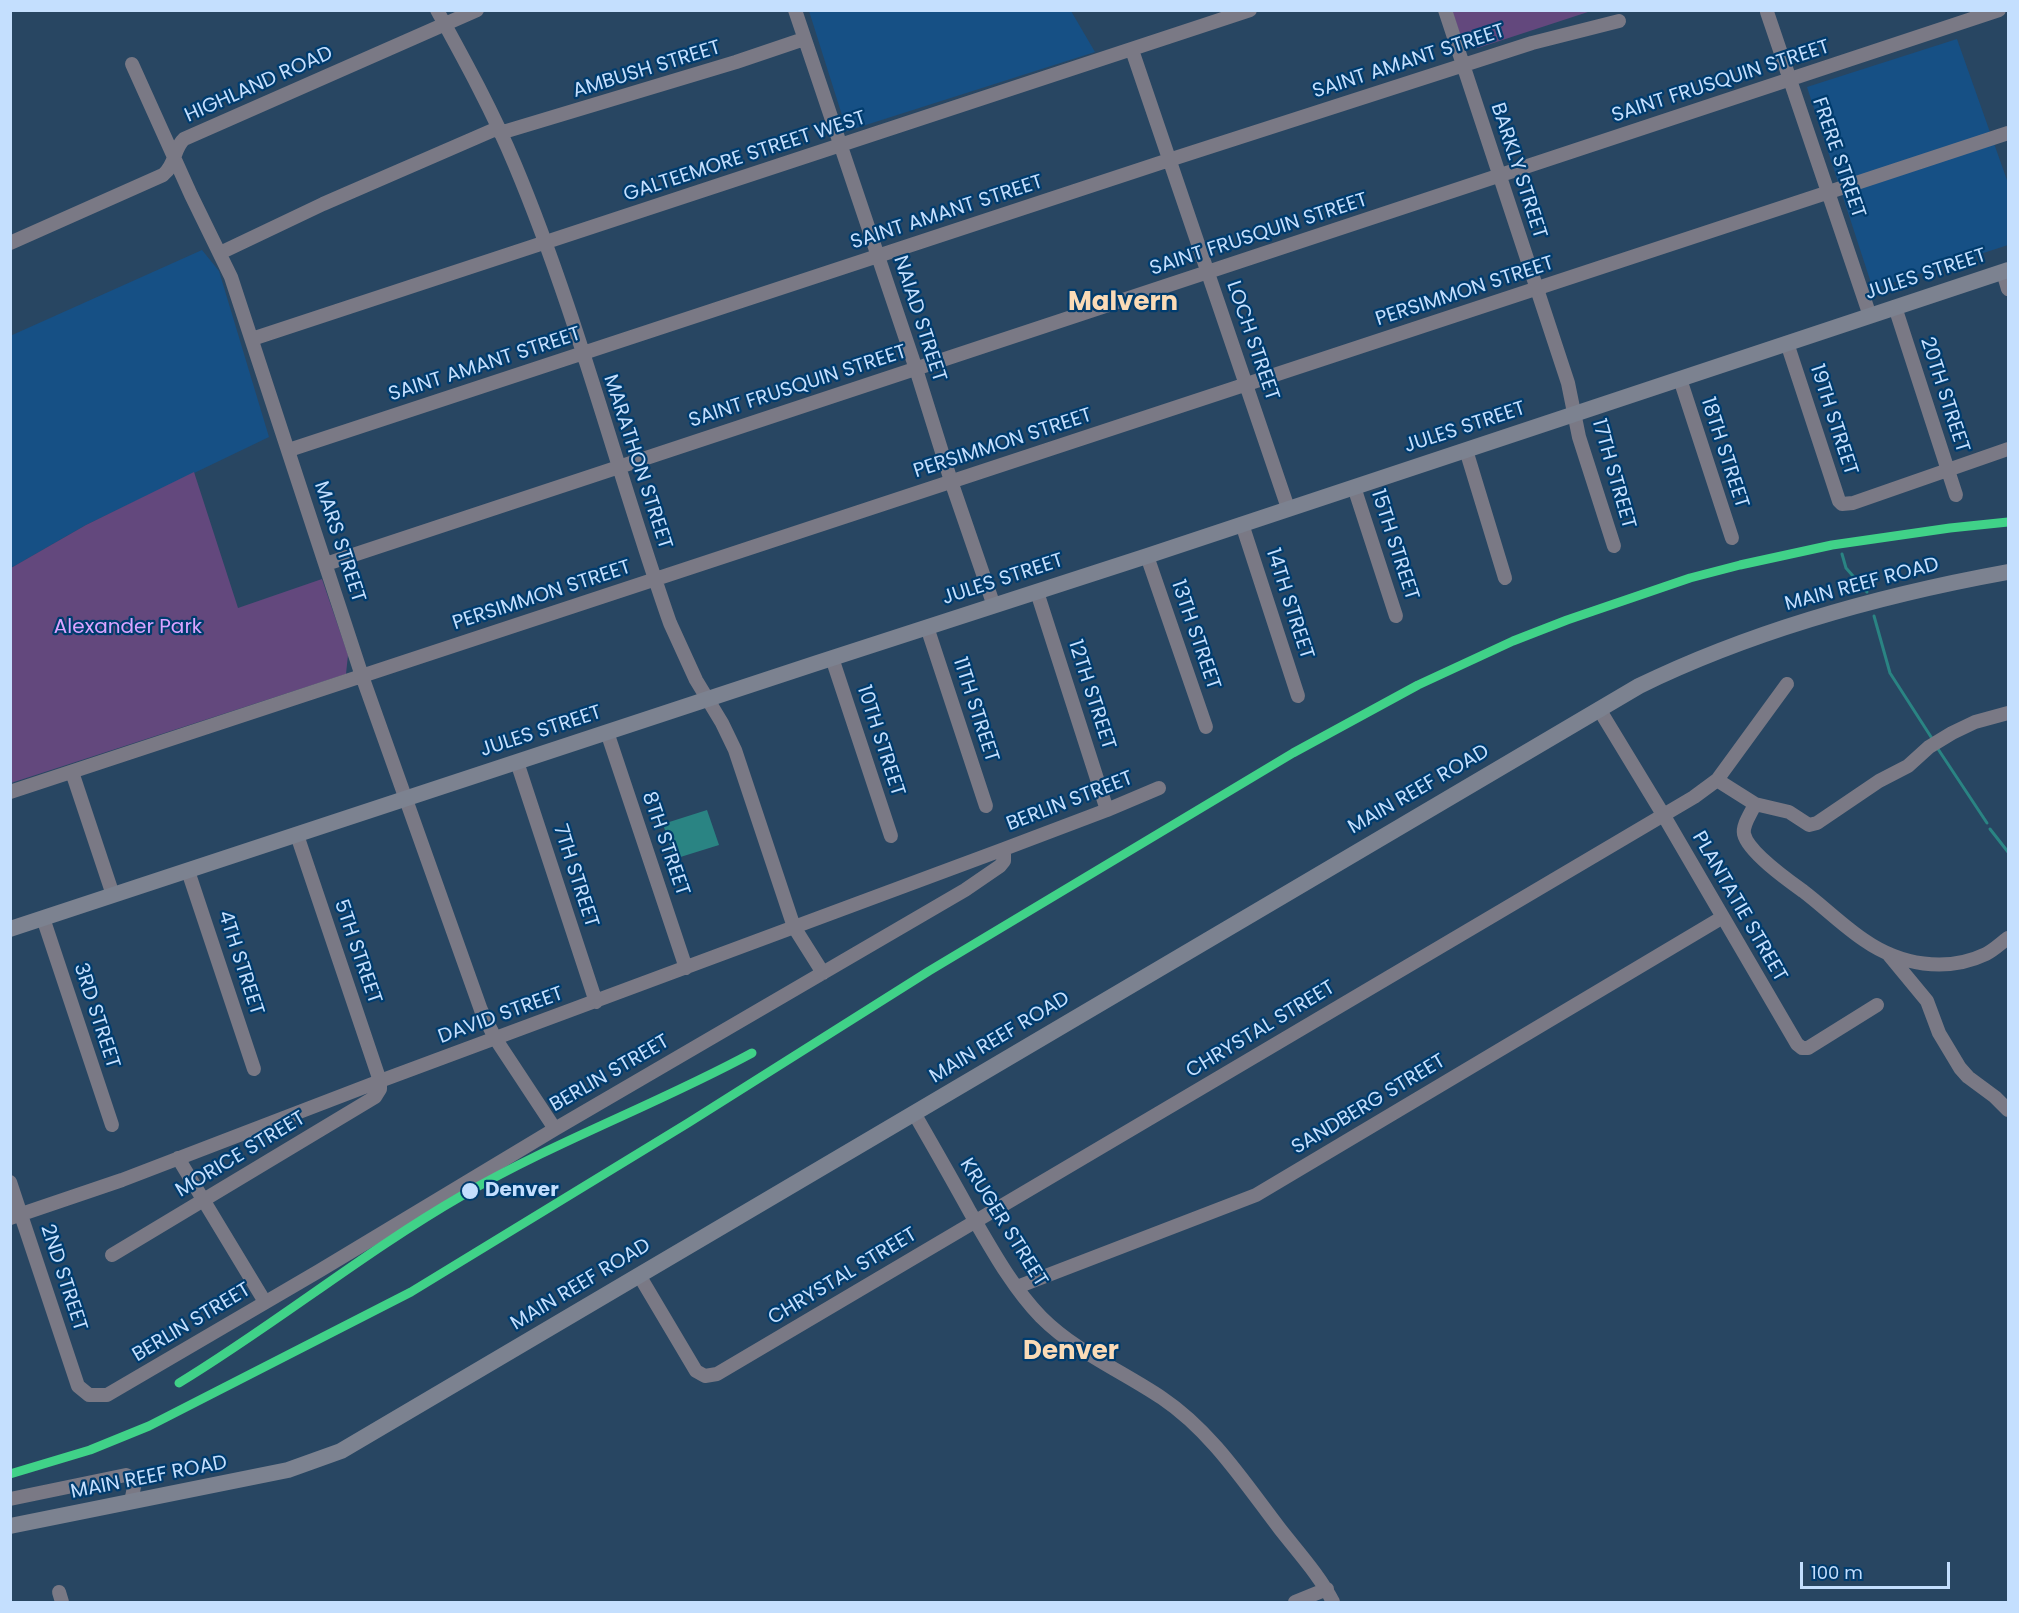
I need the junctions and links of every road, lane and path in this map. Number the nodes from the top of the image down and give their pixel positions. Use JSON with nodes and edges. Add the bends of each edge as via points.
{"nodes":[{"id":1,"x":437,"y":10,"type":"edge"},
{"id":2,"x":477,"y":10,"type":"edge"},
{"id":3,"x":795,"y":10,"type":"edge"},
{"id":4,"x":1250,"y":10,"type":"edge"},
{"id":5,"x":1445,"y":10,"type":"edge"},
{"id":6,"x":1999,"y":10,"type":"edge"},
{"id":7,"x":1767,"y":12,"type":"dead end"},
{"id":8,"x":1619,"y":21,"type":"dead end"},
{"id":9,"x":445,"y":25,"type":"junction"},
{"id":10,"x":804,"y":39,"type":"junction"},
{"id":11,"x":1132,"y":50,"type":"junction"},
{"id":12,"x":132,"y":64,"type":"dead end"},
{"id":13,"x":1463,"y":65,"type":"junction"},
{"id":14,"x":1791,"y":80,"type":"junction"},
{"id":15,"x":499,"y":130,"type":"junction"},
{"id":16,"x":2008,"y":133,"type":"edge"},
{"id":17,"x":840,"y":146,"type":"junction"},
{"id":18,"x":175,"y":158,"type":"junction"},
{"id":19,"x":1169,"y":160,"type":"junction"},
{"id":20,"x":1499,"y":177,"type":"junction"},
{"id":21,"x":1829,"y":192,"type":"junction"},
{"id":22,"x":10,"y":243,"type":"edge"},
{"id":23,"x":545,"y":243,"type":"junction"},
{"id":24,"x":220,"y":253,"type":"junction"},
{"id":25,"x":878,"y":256,"type":"junction"},
{"id":26,"x":2006,"y":271,"type":"edge"},
{"id":27,"x":1208,"y":272,"type":"junction"},
{"id":28,"x":1537,"y":289,"type":"junction"},
{"id":29,"x":2008,"y":289,"type":"edge"},
{"id":30,"x":1895,"y":307,"type":"junction"},
{"id":31,"x":1870,"y":316,"type":"junction"},
{"id":32,"x":252,"y":339,"type":"junction"},
{"id":33,"x":1787,"y":343,"type":"junction"},
{"id":34,"x":582,"y":353,"type":"junction"},
{"id":35,"x":916,"y":369,"type":"junction"},
{"id":36,"x":1680,"y":379,"type":"junction"},
{"id":37,"x":1246,"y":386,"type":"junction"},
{"id":38,"x":1575,"y":413,"type":"junction"},
{"id":39,"x":2008,"y":449,"type":"edge"},
{"id":40,"x":289,"y":450,"type":"junction"},
{"id":41,"x":1466,"y":450,"type":"junction"},
{"id":42,"x":619,"y":467,"type":"junction"},
{"id":43,"x":1948,"y":470,"type":"junction"},
{"id":44,"x":951,"y":481,"type":"junction"},
{"id":45,"x":1354,"y":486,"type":"junction"},
{"id":46,"x":1956,"y":495,"type":"dead end"},
{"id":47,"x":1288,"y":508,"type":"junction"},
{"id":48,"x":1242,"y":524,"type":"junction"},
{"id":49,"x":1732,"y":538,"type":"dead end"},
{"id":50,"x":1614,"y":546,"type":"dead end"},
{"id":51,"x":1147,"y":556,"type":"junction"},
{"id":52,"x":326,"y":564,"type":"junction"},
{"id":53,"x":2008,"y":572,"type":"edge"},
{"id":54,"x":1505,"y":578,"type":"dead end"},
{"id":55,"x":655,"y":580,"type":"junction"},
{"id":56,"x":1037,"y":592,"type":"junction"},
{"id":57,"x":994,"y":606,"type":"junction"},
{"id":58,"x":1396,"y":615,"type":"dead end"},
{"id":59,"x":927,"y":627,"type":"junction"},
{"id":60,"x":832,"y":658,"type":"junction"},
{"id":61,"x":362,"y":676,"type":"junction"},
{"id":62,"x":1787,"y":684,"type":"dead end"},
{"id":63,"x":1298,"y":696,"type":"dead end"},
{"id":64,"x":706,"y":699,"type":"junction"},
{"id":65,"x":1599,"y":709,"type":"junction"},
{"id":66,"x":2008,"y":713,"type":"edge"},
{"id":67,"x":1206,"y":727,"type":"dead end"},
{"id":68,"x":607,"y":732,"type":"junction"},
{"id":69,"x":518,"y":762,"type":"junction"},
{"id":70,"x":72,"y":772,"type":"junction"},
{"id":71,"x":1717,"y":780,"type":"junction"},
{"id":72,"x":1159,"y":788,"type":"dead end"},
{"id":73,"x":10,"y":792,"type":"edge"},
{"id":74,"x":404,"y":799,"type":"junction"},
{"id":75,"x":1755,"y":804,"type":"junction"},
{"id":76,"x":986,"y":806,"type":"dead end"},
{"id":77,"x":1107,"y":810,"type":"junction"},
{"id":78,"x":1664,"y":816,"type":"junction"},
{"id":79,"x":297,"y":835,"type":"junction"},
{"id":80,"x":891,"y":836,"type":"dead end"},
{"id":81,"x":1004,"y":849,"type":"junction"},
{"id":82,"x":189,"y":871,"type":"junction"},
{"id":83,"x":113,"y":895,"type":"junction"},
{"id":84,"x":1723,"y":917,"type":"junction"},
{"id":85,"x":43,"y":918,"type":"junction"},
{"id":86,"x":794,"y":927,"type":"junction"},
{"id":87,"x":10,"y":929,"type":"edge"},
{"id":88,"x":2008,"y":938,"type":"edge"},
{"id":89,"x":1887,"y":953,"type":"junction"},
{"id":90,"x":686,"y":968,"type":"junction"},
{"id":91,"x":823,"y":973,"type":"junction"},
{"id":92,"x":596,"y":1002,"type":"junction"},
{"id":93,"x":1877,"y":1005,"type":"dead end"},
{"id":94,"x":495,"y":1038,"type":"junction"},
{"id":95,"x":254,"y":1069,"type":"dead end"},
{"id":96,"x":380,"y":1081,"type":"junction"},
{"id":97,"x":331,"y":1101,"type":"junction"},
{"id":98,"x":2008,"y":1110,"type":"edge"},
{"id":99,"x":914,"y":1113,"type":"junction"},
{"id":100,"x":341,"y":1118,"type":"junction"},
{"id":101,"x":112,"y":1125,"type":"dead end"},
{"id":102,"x":555,"y":1129,"type":"junction"},
{"id":103,"x":178,"y":1158,"type":"junction"},
{"id":104,"x":10,"y":1182,"type":"edge"},
{"id":105,"x":203,"y":1201,"type":"junction"},
{"id":106,"x":16,"y":1216,"type":"edge"},
{"id":107,"x":976,"y":1221,"type":"junction"},
{"id":108,"x":111,"y":1255,"type":"dead end"},
{"id":109,"x":639,"y":1275,"type":"junction"},
{"id":110,"x":1017,"y":1287,"type":"junction"},
{"id":111,"x":266,"y":1302,"type":"junction"},
{"id":112,"x":78,"y":1386,"type":"joint"},
{"id":113,"x":10,"y":1499,"type":"edge"},
{"id":114,"x":131,"y":1502,"type":"junction"},
{"id":115,"x":10,"y":1526,"type":"edge"},
{"id":116,"x":1330,"y":1596,"type":"edge"},
{"id":117,"x":1295,"y":1602,"type":"edge"}],
"edges":[{"from":1,"to":9,"type":"street","name":"MARATHON STREET"},
{"from":2,"to":9,"type":"street","name":"HIGHLAND ROAD"},
{"from":3,"to":10,"type":"street","name":"NAIAD STREET"},
{"from":4,"to":11,"type":"street","name":"GALTEEMORE STREET WEST"},
{"from":5,"to":13,"type":"street","name":"BARKLY STREET"},
{"from":6,"to":14,"type":"street","name":"SAINT FRUSQUIN STREET"},
{"from":7,"to":14,"type":"street","name":"FRERE STREET"},
{"from":8,"to":13,"type":"street","name":"SAINT AMANT STREET"},
{"from":9,"to":15,"type":"street","name":"MARATHON STREET"},
{"from":9,"to":18,"type":"street","name":"HIGHLAND ROAD","via":[[184,139]]},
{"from":10,"to":15,"type":"street","name":"AMBUSH STREET","via":[[736,63]]},
{"from":10,"to":17,"type":"street","name":"NAIAD STREET"},
{"from":11,"to":17,"type":"street","name":"GALTEEMORE STREET WEST"},
{"from":11,"to":19,"type":"street","name":"LOCH STREET"},
{"from":12,"to":18,"type":"street","name":"MARS STREET"},
{"from":13,"to":19,"type":"street","name":"SAINT AMANT STREET"},
{"from":13,"to":20,"type":"street","name":"BARKLY STREET"},
{"from":14,"to":20,"type":"street","name":"SAINT FRUSQUIN STREET"},
{"from":14,"to":21,"type":"street","name":"FRERE STREET"},
{"from":15,"to":23,"type":"street","name":"MARATHON STREET"},
{"from":15,"to":24,"type":"street","name":"AMBUSH STREET","via":[[323,204]]},
{"from":16,"to":21,"type":"street","name":"PERSIMMON STREET"},
{"from":17,"to":23,"type":"street","name":"GALTEEMORE STREET WEST"},
{"from":17,"to":25,"type":"street","name":"NAIAD STREET"},
{"from":18,"to":22,"type":"street","name":"HIGHLAND ROAD","via":[[163,175]]},
{"from":18,"to":24,"type":"street","name":"MARS STREET"},
{"from":19,"to":25,"type":"street","name":"SAINT AMANT STREET"},
{"from":19,"to":27,"type":"street","name":"LOCH STREET"},
{"from":20,"to":27,"type":"street","name":"SAINT FRUSQUIN STREET"},
{"from":20,"to":28,"type":"street","name":"BARKLY STREET"},
{"from":21,"to":28,"type":"street","name":"PERSIMMON STREET"},
{"from":21,"to":31,"type":"street","name":"FRERE STREET"},
{"from":23,"to":32,"type":"street","name":"GALTEEMORE STREET WEST"},
{"from":23,"to":34,"type":"street","name":"MARATHON STREET"},
{"from":24,"to":32,"type":"street","name":"MARS STREET"},
{"from":25,"to":34,"type":"street","name":"SAINT AMANT STREET"},
{"from":25,"to":35,"type":"street","name":"NAIAD STREET"},
{"from":26,"to":29,"type":"street"},
{"from":26,"to":30,"type":"main road","name":"JULES STREET"},
{"from":27,"to":35,"type":"street","name":"SAINT FRUSQUIN STREET"},
{"from":27,"to":37,"type":"street","name":"LOCH STREET"},
{"from":28,"to":37,"type":"street","name":"PERSIMMON STREET"},
{"from":28,"to":38,"type":"street","name":"BARKLY STREET"},
{"from":30,"to":31,"type":"main road","name":"JULES STREET"},
{"from":30,"to":43,"type":"street","name":"20TH STREET"},
{"from":31,"to":33,"type":"main road","name":"JULES STREET"},
{"from":32,"to":40,"type":"street","name":"MARS STREET"},
{"from":33,"to":36,"type":"main road","name":"JULES STREET"},
{"from":33,"to":43,"type":"street","name":"19TH STREET","via":[[1839,501],[1845,505]]},
{"from":34,"to":40,"type":"street","name":"SAINT AMANT STREET"},
{"from":34,"to":42,"type":"street","name":"MARATHON STREET"},
{"from":35,"to":42,"type":"street","name":"SAINT FRUSQUIN STREET"},
{"from":35,"to":44,"type":"street","name":"NAIAD STREET"},
{"from":36,"to":38,"type":"main road","name":"JULES STREET"},
{"from":36,"to":49,"type":"street","name":"18TH STREET"},
{"from":37,"to":44,"type":"street","name":"PERSIMMON STREET"},
{"from":37,"to":47,"type":"street","name":"LOCH STREET"},
{"from":38,"to":41,"type":"main road","name":"JULES STREET"},
{"from":38,"to":50,"type":"street","name":"17TH STREET","via":[[1579,438]]},
{"from":39,"to":43,"type":"street"},
{"from":40,"to":52,"type":"street","name":"MARS STREET"},
{"from":41,"to":45,"type":"main road","name":"JULES STREET"},
{"from":41,"to":54,"type":"street"},
{"from":42,"to":52,"type":"street","name":"SAINT FRUSQUIN STREET"},
{"from":42,"to":55,"type":"street","name":"MARATHON STREET"},
{"from":43,"to":46,"type":"street","name":"20TH STREET"},
{"from":44,"to":55,"type":"street","name":"PERSIMMON STREET"},
{"from":44,"to":57,"type":"street","name":"NAIAD STREET"},
{"from":45,"to":47,"type":"main road","name":"JULES STREET"},
{"from":45,"to":58,"type":"street","name":"15TH STREET"},
{"from":47,"to":48,"type":"main road","name":"JULES STREET"},
{"from":48,"to":51,"type":"main road","name":"JULES STREET"},
{"from":48,"to":63,"type":"street","name":"14TH STREET"},
{"from":51,"to":56,"type":"main road","name":"JULES STREET"},
{"from":51,"to":67,"type":"street","name":"13TH STREET"},
{"from":52,"to":61,"type":"street","name":"MARS STREET"},
{"from":53,"to":65,"type":"main road","name":"MAIN REEF ROAD","via":[[1895,596],[1745,640],[1678,667]]},
{"from":55,"to":61,"type":"street","name":"PERSIMMON STREET"},
{"from":55,"to":64,"type":"street","name":"MARATHON STREET","via":[[675,636]]},
{"from":56,"to":57,"type":"main road","name":"JULES STREET"},
{"from":56,"to":77,"type":"street","name":"12TH STREET"},
{"from":57,"to":59,"type":"main road","name":"JULES STREET"},
{"from":59,"to":60,"type":"main road","name":"JULES STREET"},
{"from":59,"to":76,"type":"street","name":"11TH STREET"},
{"from":60,"to":64,"type":"main road","name":"JULES STREET"},
{"from":60,"to":80,"type":"street","name":"10TH STREET"},
{"from":61,"to":70,"type":"street","name":"PERSIMMON STREET"},
{"from":61,"to":74,"type":"street","name":"MARS STREET"},
{"from":62,"to":71,"type":"street","name":"CHRYSTAL STREET"},
{"from":64,"to":68,"type":"main road","name":"JULES STREET"},
{"from":64,"to":86,"type":"street","name":"MARATHON STREET","via":[[735,750]]},
{"from":65,"to":78,"type":"street","name":"PLANTATIE STREET"},
{"from":65,"to":99,"type":"main road","name":"MAIN REEF ROAD"},
{"from":66,"to":75,"type":"street","via":[[1976,722],[1929,747],[1908,766],[1813,824],[1806,825],[1783,810]]},
{"from":68,"to":69,"type":"main road","name":"JULES STREET"},
{"from":68,"to":90,"type":"street","name":"8TH STREET"},
{"from":69,"to":74,"type":"main road","name":"JULES STREET"},
{"from":69,"to":92,"type":"street","name":"7TH STREET"},
{"from":70,"to":73,"type":"street","name":"PERSIMMON STREET"},
{"from":70,"to":83,"type":"street"},
{"from":71,"to":75,"type":"street"},
{"from":71,"to":78,"type":"street","name":"CHRYSTAL STREET"},
{"from":72,"to":77,"type":"street","name":"BERLIN STREET"},
{"from":74,"to":79,"type":"main road","name":"JULES STREET"},
{"from":74,"to":94,"type":"street","name":"MARS STREET","via":[[481,1010]]},
{"from":75,"to":89,"type":"street","via":[[1744,830],[1756,851],[1864,940]]},
{"from":77,"to":81,"type":"street","name":"BERLIN STREET"},
{"from":78,"to":84,"type":"street","name":"PLANTATIE STREET"},
{"from":78,"to":107,"type":"street","name":"CHRYSTAL STREET"},
{"from":79,"to":82,"type":"main road","name":"JULES STREET"},
{"from":79,"to":96,"type":"street","name":"5TH STREET"},
{"from":81,"to":86,"type":"street","name":"DAVID STREET"},
{"from":81,"to":91,"type":"street","name":"BERLIN STREET","via":[[1000,866],[965,890]]},
{"from":82,"to":83,"type":"main road","name":"JULES STREET"},
{"from":82,"to":95,"type":"street","name":"4TH STREET"},
{"from":83,"to":85,"type":"main road","name":"JULES STREET"},
{"from":84,"to":93,"type":"street","name":"PLANTATIE STREET","via":[[1802,1048]]},
{"from":84,"to":110,"type":"street","name":"SANDBERG STREET","via":[[1256,1195]]},
{"from":85,"to":87,"type":"main road","name":"JULES STREET"},
{"from":85,"to":101,"type":"street","name":"3RD STREET"},
{"from":86,"to":90,"type":"street","name":"DAVID STREET"},
{"from":86,"to":91,"type":"street"},
{"from":88,"to":89,"type":"street","via":[[1987,953],[1940,966]]},
{"from":89,"to":98,"type":"street","via":[[1927,1001],[1939,1033],[1960,1068]]},
{"from":90,"to":92,"type":"street","name":"DAVID STREET"},
{"from":91,"to":102,"type":"street","name":"BERLIN STREET"},
{"from":92,"to":94,"type":"street","name":"DAVID STREET"},
{"from":94,"to":96,"type":"street","name":"DAVID STREET"},
{"from":94,"to":102,"type":"street","name":"MARS STREET"},
{"from":96,"to":97,"type":"street","name":"DAVID STREET"},
{"from":96,"to":100,"type":"street","name":"MORICE STREET","via":[[375,1097]]},
{"from":97,"to":100,"type":"street"},
{"from":97,"to":103,"type":"street","name":"DAVID STREET"},
{"from":99,"to":107,"type":"street","name":"KRUGER STREET"},
{"from":99,"to":109,"type":"main road","name":"MAIN REEF ROAD"},
{"from":100,"to":105,"type":"street","name":"MORICE STREET"},
{"from":102,"to":111,"type":"street","name":"BERLIN STREET"},
{"from":103,"to":105,"type":"street"},
{"from":103,"to":106,"type":"street","name":"DAVID STREET"},
{"from":104,"to":106,"type":"street","name":"2ND STREET"},
{"from":105,"to":108,"type":"street","name":"MORICE STREET"},
{"from":105,"to":111,"type":"street"},
{"from":106,"to":112,"type":"street","name":"2ND STREET"},
{"from":107,"to":109,"type":"street","name":"CHRYSTAL STREET","via":[[722,1372],[705,1376],[696,1371]]},
{"from":107,"to":110,"type":"street","name":"KRUGER STREET"},
{"from":109,"to":114,"type":"main road","name":"MAIN REEF ROAD","via":[[342,1451],[288,1470]]},
{"from":110,"to":116,"type":"street","name":"KRUGER STREET","via":[[1044,1319],[1086,1352],[1160,1397],[1195,1425]]},
{"from":111,"to":112,"type":"street","name":"BERLIN STREET","via":[[114,1392],[94,1396]]},
{"from":113,"to":114,"type":"street","via":[[120,1475],[133,1482]]},
{"from":114,"to":115,"type":"main road","name":"MAIN REEF ROAD"},
{"from":116,"to":117,"type":"street"}]}
